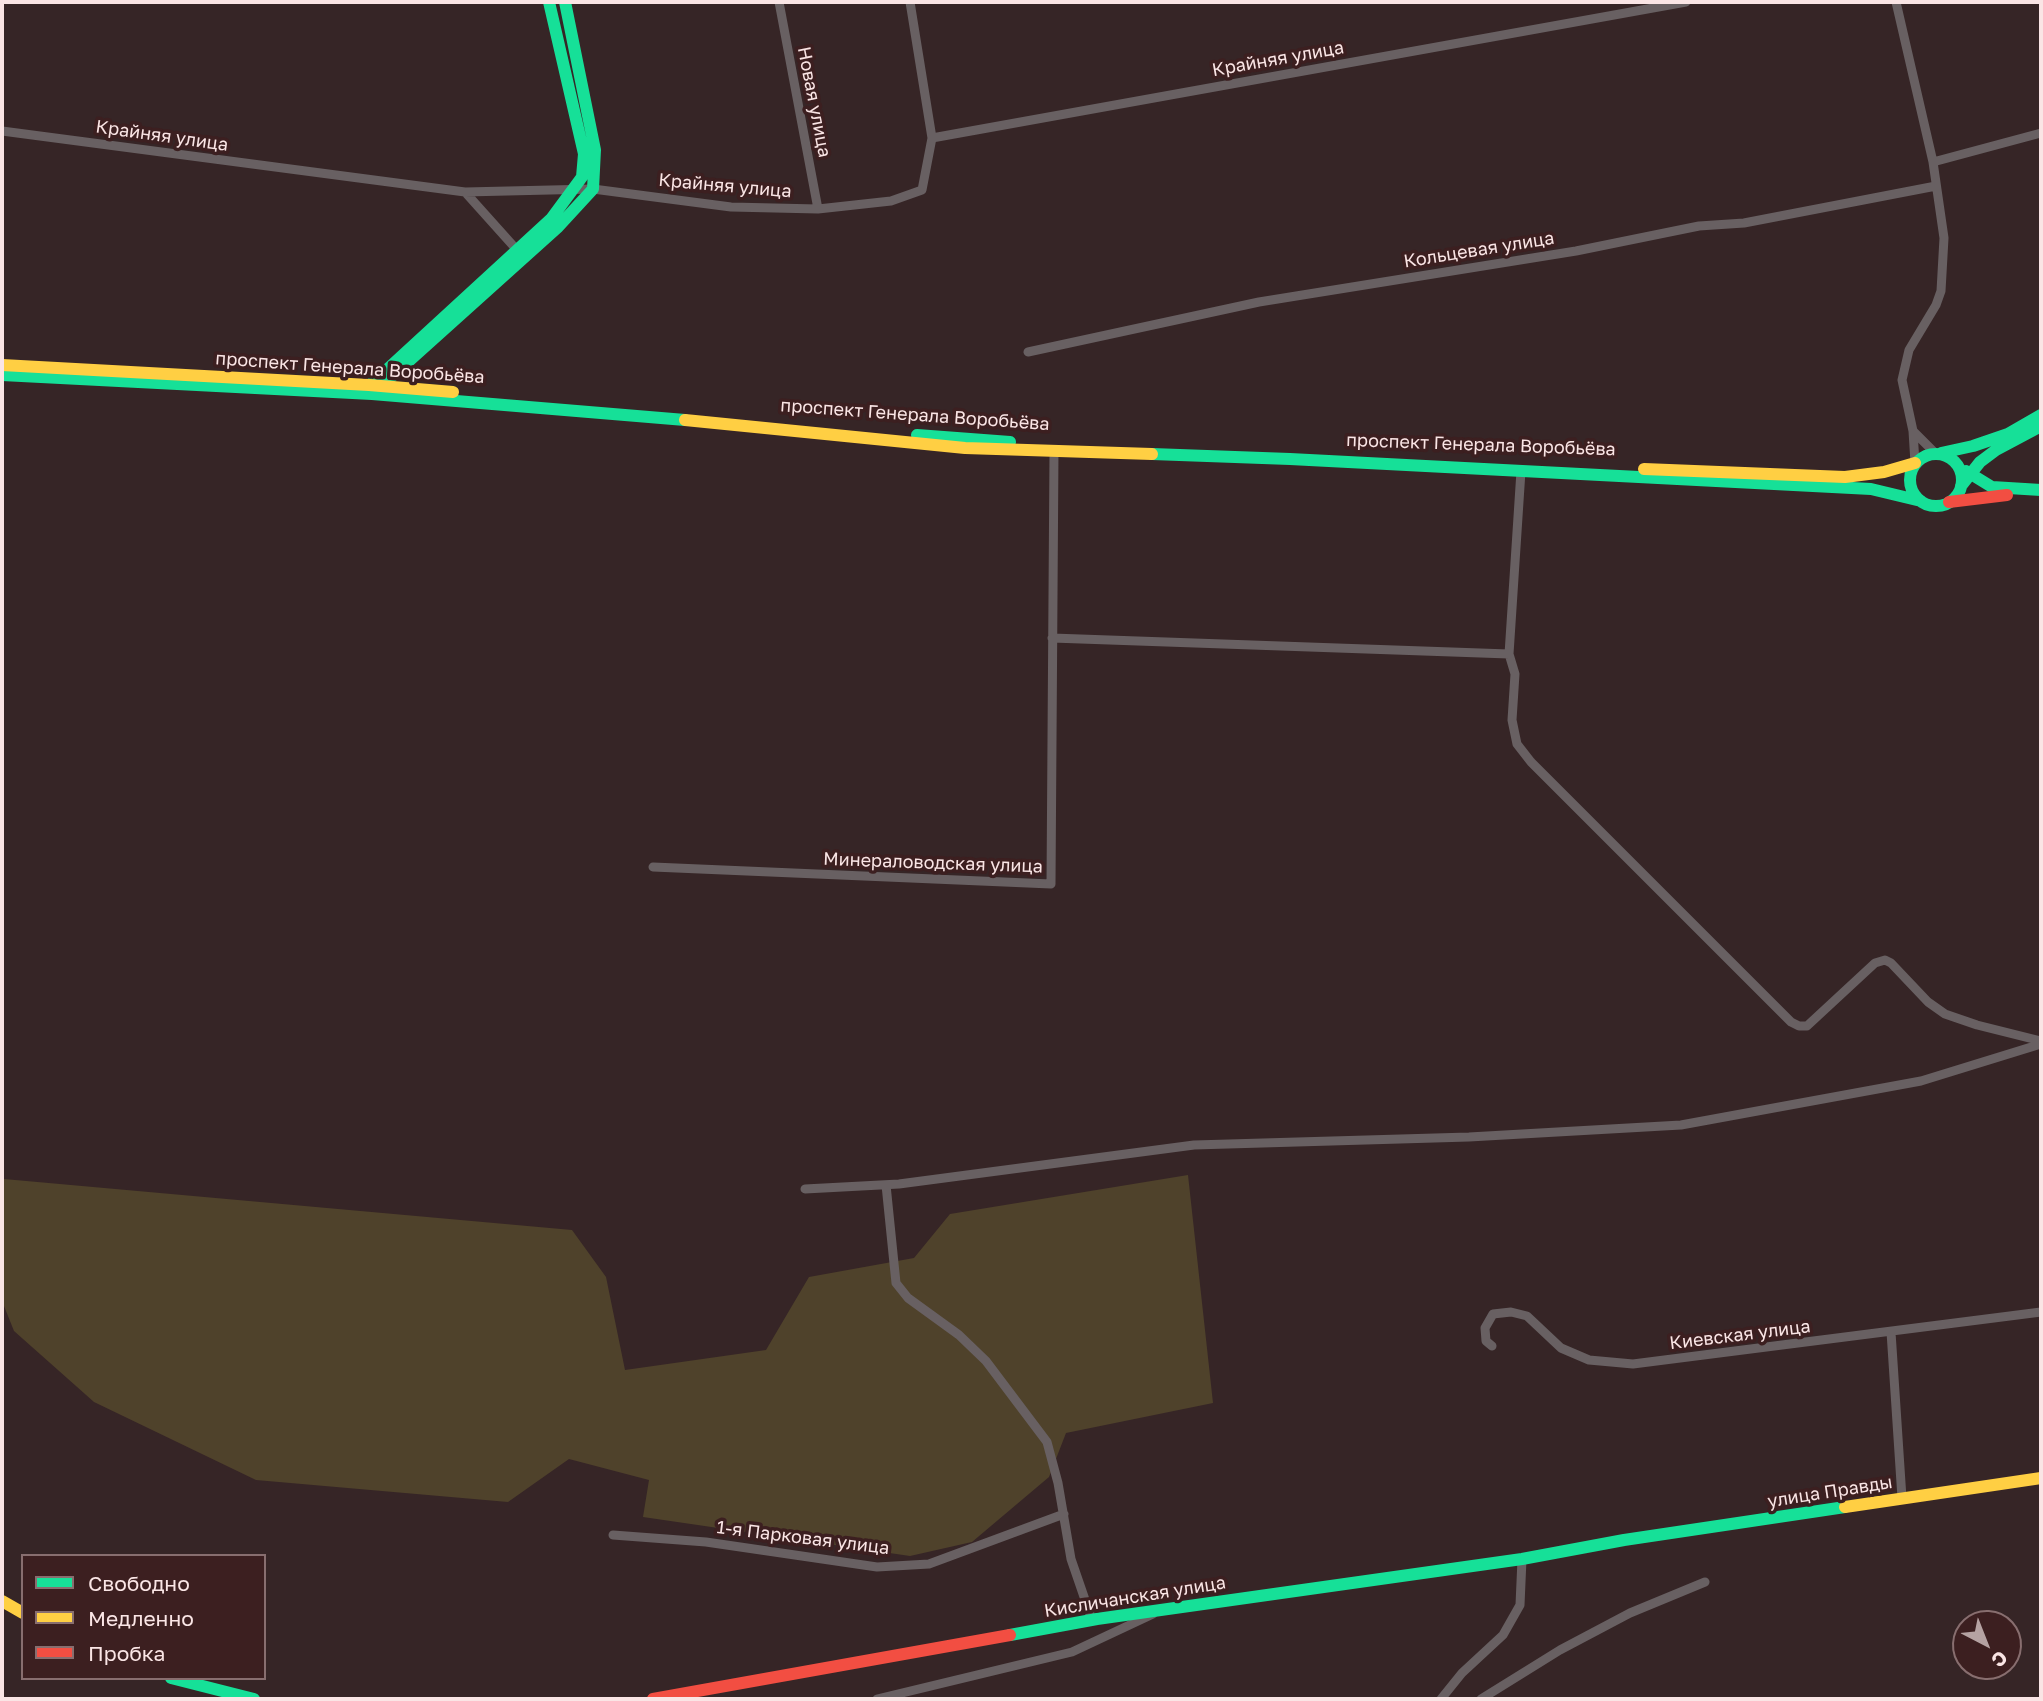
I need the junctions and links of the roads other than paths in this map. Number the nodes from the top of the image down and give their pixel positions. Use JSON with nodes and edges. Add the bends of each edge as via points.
{"nodes":[{"id":1,"x":549,"y":2,"type":"edge"},
{"id":2,"x":565,"y":2,"type":"edge"},
{"id":3,"x":779,"y":2,"type":"edge"},
{"id":4,"x":910,"y":2,"type":"edge"},
{"id":5,"x":1686,"y":2,"type":"edge"},
{"id":6,"x":1896,"y":2,"type":"edge"},
{"id":7,"x":2,"y":131,"type":"edge"},
{"id":8,"x":2041,"y":134,"type":"edge"},
{"id":9,"x":932,"y":138,"type":"junction"},
{"id":10,"x":1933,"y":162,"type":"junction"},
{"id":11,"x":1936,"y":186,"type":"junction"},
{"id":12,"x":593,"y":188,"type":"junction"},
{"id":13,"x":573,"y":189,"type":"junction"},
{"id":14,"x":465,"y":192,"type":"junction"},
{"id":15,"x":818,"y":209,"type":"junction"},
{"id":16,"x":517,"y":250,"type":"junction"},
{"id":17,"x":1028,"y":352,"type":"dead end"},
{"id":18,"x":2,"y":365,"type":"edge"},
{"id":19,"x":2,"y":375,"type":"edge"},
{"id":20,"x":372,"y":390,"type":"junction"},
{"id":21,"x":2041,"y":415,"type":"edge"},
{"id":22,"x":2041,"y":426,"type":"edge"},
{"id":23,"x":1913,"y":431,"type":"junction"},
{"id":24,"x":1054,"y":451,"type":"junction"},
{"id":25,"x":1936,"y":453,"type":"junction"},
{"id":26,"x":1985,"y":458,"type":"junction"},
{"id":27,"x":1955,"y":461,"type":"junction"},
{"id":28,"x":1915,"y":463,"type":"junction"},
{"id":29,"x":1521,"y":471,"type":"junction"},
{"id":30,"x":1970,"y":474,"type":"junction"},
{"id":31,"x":1827,"y":482,"type":"junction"},
{"id":32,"x":1961,"y":486,"type":"junction"},
{"id":33,"x":2041,"y":490,"type":"edge"},
{"id":34,"x":1995,"y":491,"type":"junction"},
{"id":35,"x":2041,"y":496,"type":"edge"},
{"id":36,"x":1921,"y":501,"type":"junction"},
{"id":37,"x":1948,"y":502,"type":"junction"},
{"id":38,"x":1052,"y":638,"type":"junction"},
{"id":39,"x":1509,"y":654,"type":"junction"},
{"id":40,"x":653,"y":867,"type":"dead end"},
{"id":41,"x":2041,"y":1042,"type":"edge"},
{"id":42,"x":886,"y":1185,"type":"junction"},
{"id":43,"x":805,"y":1189,"type":"dead end"},
{"id":44,"x":2041,"y":1312,"type":"edge"},
{"id":45,"x":1891,"y":1332,"type":"junction"},
{"id":46,"x":1492,"y":1346,"type":"dead end"},
{"id":47,"x":2041,"y":1478,"type":"edge"},
{"id":48,"x":1902,"y":1499,"type":"junction"},
{"id":49,"x":1064,"y":1514,"type":"junction"},
{"id":50,"x":613,"y":1535,"type":"dead end"},
{"id":51,"x":1624,"y":1540,"type":"joint"},
{"id":52,"x":1522,"y":1559,"type":"junction"},
{"id":53,"x":1705,"y":1583,"type":"dead end"},
{"id":54,"x":2,"y":1601,"type":"edge"},
{"id":55,"x":1161,"y":1610,"type":"junction"},
{"id":56,"x":21,"y":1611,"type":"edge"},
{"id":57,"x":1092,"y":1620,"type":"junction"},
{"id":58,"x":179,"y":1680,"type":"edge"},
{"id":59,"x":251,"y":1699,"type":"edge"},
{"id":60,"x":653,"y":1699,"type":"edge"},
{"id":61,"x":877,"y":1699,"type":"edge"},
{"id":62,"x":1441,"y":1699,"type":"edge"},
{"id":63,"x":1481,"y":1699,"type":"edge"}],
"edges":[{"from":1,"to":13,"type":"main road","via":[[584,154],[582,177]]},
{"from":2,"to":12,"type":"main road","via":[[596,150]]},
{"from":3,"to":15,"type":"street","name":"Новая улица"},
{"from":4,"to":9,"type":"street"},
{"from":5,"to":9,"type":"street","name":"Крайняя улица"},
{"from":6,"to":10,"type":"street"},
{"from":7,"to":14,"type":"street","name":"Крайняя улица"},
{"from":8,"to":10,"type":"street"},
{"from":9,"to":15,"type":"street","name":"Крайняя улица","via":[[922,190],[891,201]]},
{"from":10,"to":11,"type":"street"},
{"from":11,"to":17,"type":"street","name":"Кольцевая улица","via":[[1745,223],[1699,226],[1576,251],[1259,302]]},
{"from":11,"to":23,"type":"street","via":[[1944,238],[1941,291],[1909,350],[1902,380]]},
{"from":12,"to":13,"type":"street","name":"Крайняя улица"},
{"from":12,"to":15,"type":"street","name":"Крайняя улица","via":[[732,207]]},
{"from":12,"to":20,"type":"main road","via":[[558,227]]},
{"from":13,"to":14,"type":"street","name":"Крайняя улица"},
{"from":13,"to":16,"type":"main road","via":[[551,219]]},
{"from":14,"to":16,"type":"street"},
{"from":16,"to":20,"type":"main road"},
{"from":18,"to":20,"type":"main road","name":"проспект Генерала Воробьёва"},
{"from":19,"to":20,"type":"main road","name":"проспект Генерала Воробьёва"},
{"from":20,"to":24,"type":"main road","name":"проспект Генерала Воробьёва","via":[[965,449]]},
{"from":20,"to":31,"type":"main road","name":"проспект Генерала Воробьёва","via":[[970,440]]},
{"from":21,"to":25,"type":"main road","via":[[1998,437]]},
{"from":22,"to":26,"type":"main road"},
{"from":23,"to":25,"type":"street"},
{"from":23,"to":28,"type":"street"},
{"from":24,"to":29,"type":"main road","name":"проспект Генерала Воробьёва"},
{"from":24,"to":38,"type":"street","name":"Минераловодская улица"},
{"from":25,"to":27,"type":"main road"},
{"from":25,"to":28,"type":"main road"},
{"from":26,"to":30,"type":"main road"},
{"from":26,"to":34,"type":"main road","via":[[1982,475]]},
{"from":27,"to":30,"type":"main road"},
{"from":27,"to":32,"type":"main road"},
{"from":28,"to":31,"type":"main road"},
{"from":28,"to":36,"type":"main road","via":[[1911,485]]},
{"from":29,"to":31,"type":"main road","name":"проспект Генерала Воробьёва"},
{"from":29,"to":39,"type":"street"},
{"from":30,"to":32,"type":"main road"},
{"from":30,"to":34,"type":"main road"},
{"from":31,"to":36,"type":"main road"},
{"from":32,"to":37,"type":"main road"},
{"from":33,"to":34,"type":"main road"},
{"from":34,"to":35,"type":"main road"},
{"from":34,"to":37,"type":"main road"},
{"from":36,"to":37,"type":"main road","via":[[1930,505]]},
{"from":38,"to":39,"type":"street"},
{"from":38,"to":40,"type":"street","name":"Минераловодская улица","via":[[1051,884]]},
{"from":39,"to":41,"type":"street","via":[[1515,674],[1512,720],[1517,744],[1786,1017],[1807,1026],[1875,963],[1885,960],[1945,1014]]},
{"from":41,"to":42,"type":"street","via":[[1921,1081],[1681,1125],[1194,1145]]},
{"from":42,"to":43,"type":"street"},
{"from":42,"to":49,"type":"street","via":[[896,1283],[986,1361],[1047,1442]]},
{"from":44,"to":45,"type":"street","name":"Киевская улица"},
{"from":45,"to":46,"type":"street","name":"Киевская улица","via":[[1633,1364],[1590,1360],[1561,1348],[1527,1316],[1511,1312],[1493,1314],[1485,1328],[1486,1341]]},
{"from":45,"to":48,"type":"street"},
{"from":47,"to":48,"type":"main road","name":"улица Правды"},
{"from":48,"to":51,"type":"main road","name":"улица Правды"},
{"from":49,"to":50,"type":"street","name":"1-я Парковая улица","via":[[916,1565],[877,1566],[706,1542]]},
{"from":49,"to":57,"type":"street","via":[[1071,1559]]},
{"from":51,"to":52,"type":"main road","name":"Кисличанская улица"},
{"from":52,"to":55,"type":"main road","name":"Кисличанская улица"},
{"from":52,"to":62,"type":"street","via":[[1520,1605],[1503,1635]]},
{"from":53,"to":63,"type":"street","via":[[1630,1613]]},
{"from":54,"to":56,"type":"main road"},
{"from":55,"to":57,"type":"main road","name":"Кисличанская улица"},
{"from":55,"to":61,"type":"street","via":[[1072,1653]]},
{"from":57,"to":60,"type":"main road","name":"Кисличанская улица"},
{"from":58,"to":59,"type":"main road"}]}
